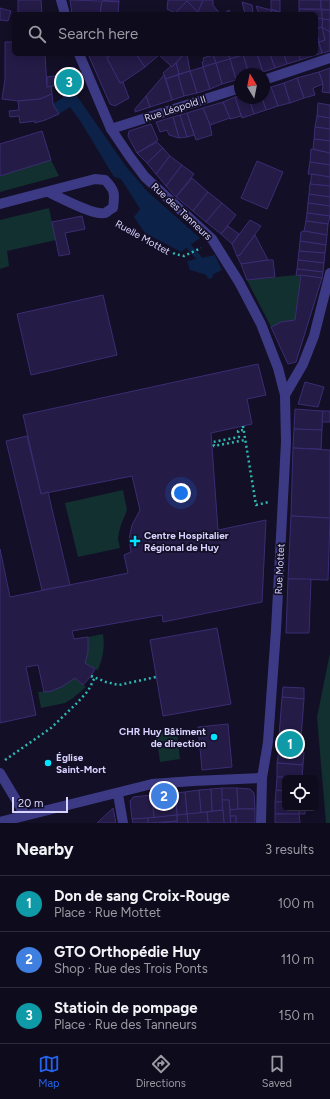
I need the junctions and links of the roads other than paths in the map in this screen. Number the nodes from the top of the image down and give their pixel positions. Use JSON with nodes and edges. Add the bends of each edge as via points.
{"nodes":[{"id":1,"x":61,"y":0,"type":"edge"},
{"id":2,"x":64,"y":12,"type":"edge"},
{"id":3,"x":80,"y":56,"type":"edge"},
{"id":4,"x":330,"y":58,"type":"edge"},
{"id":5,"x":270,"y":78,"type":"edge"},
{"id":6,"x":234,"y":90,"type":"edge"},
{"id":7,"x":111,"y":129,"type":"junction"},
{"id":8,"x":48,"y":192,"type":"junction"},
{"id":9,"x":0,"y":204,"type":"edge"},
{"id":10,"x":330,"y":273,"type":"edge"},
{"id":11,"x":285,"y":395,"type":"junction"},
{"id":12,"x":2,"y":777,"type":"edge"},
{"id":13,"x":262,"y":778,"type":"junction"},
{"id":14,"x":118,"y":794,"type":"junction"},
{"id":15,"x":25,"y":815,"type":"junction"},
{"id":16,"x":0,"y":822,"type":"edge"},
{"id":17,"x":123,"y":823,"type":"edge"},
{"id":18,"x":261,"y":823,"type":"edge"}],
"edges":[{"from":1,"to":2,"type":"street"},
{"from":3,"to":7,"type":"street","name":"Rue des Tanneurs"},
{"from":4,"to":5,"type":"street"},
{"from":6,"to":7,"type":"street","name":"Rue Léopold II"},
{"from":7,"to":11,"type":"street","name":"Rue des Tanneurs","via":[[144,177],[212,239],[261,324],[278,368]]},
{"from":8,"to":8,"type":"street","name":"Ruelle Mottet","via":[[95,179],[106,180],[112,187],[113,208],[105,213],[96,212]]},
{"from":8,"to":9,"type":"street","name":"Ruelle Mottet"},
{"from":10,"to":11,"type":"street","via":[[314,336],[303,364]]},
{"from":11,"to":13,"type":"street","name":"Rue Mottet","via":[[286,442],[276,630],[268,742]]},
{"from":12,"to":15,"type":"street"},
{"from":13,"to":14,"type":"street","via":[[152,784]]},
{"from":13,"to":18,"type":"street","name":"Rue Mottet"},
{"from":14,"to":15,"type":"street"},
{"from":14,"to":17,"type":"street"},
{"from":15,"to":16,"type":"street"}]}
